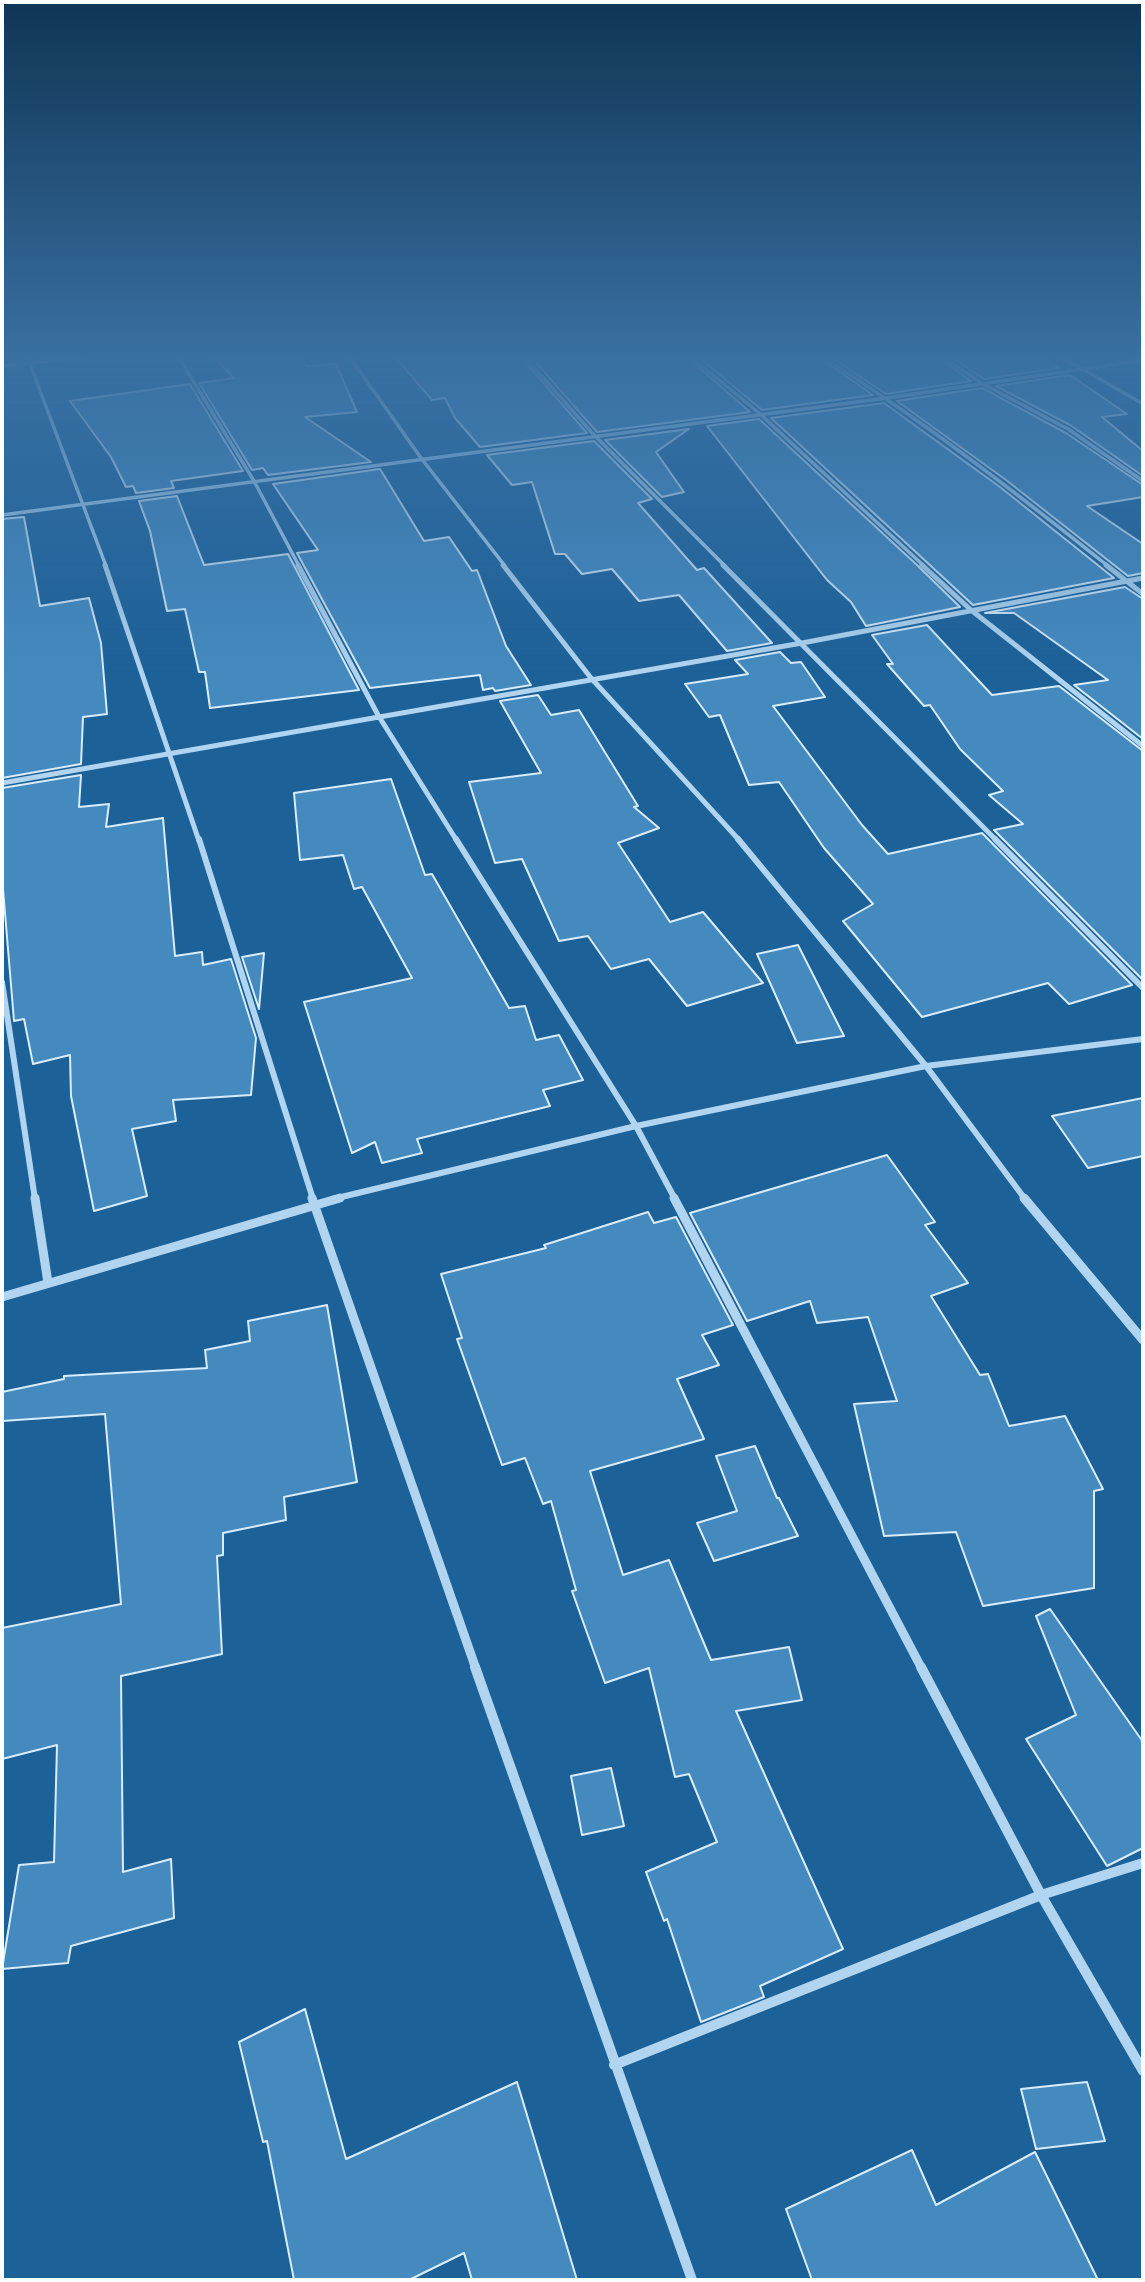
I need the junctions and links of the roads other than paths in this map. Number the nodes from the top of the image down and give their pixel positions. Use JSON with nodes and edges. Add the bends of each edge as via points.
{"nodes":[{"id":1,"x":68,"y":462,"type":"edge"},
{"id":2,"x":243,"y":462,"type":"edge"},
{"id":3,"x":388,"y":462,"type":"edge"},
{"id":4,"x":424,"y":462,"type":"edge"},
{"id":5,"x":621,"y":462,"type":"edge"},
{"id":6,"x":812,"y":462,"type":"edge"},
{"id":7,"x":975,"y":462,"type":"edge"},
{"id":8,"x":1116,"y":462,"type":"edge"},
{"id":9,"x":254,"y":481,"type":"junction"},
{"id":10,"x":1143,"y":481,"type":"edge"},
{"id":11,"x":84,"y":504,"type":"junction"},
{"id":12,"x":2,"y":515,"type":"edge"},
{"id":13,"x":1143,"y":578,"type":"edge"},
{"id":14,"x":1125,"y":581,"type":"junction"},
{"id":15,"x":1143,"y":594,"type":"edge"},
{"id":16,"x":971,"y":610,"type":"junction"},
{"id":17,"x":802,"y":643,"type":"junction"},
{"id":18,"x":592,"y":678,"type":"junction"},
{"id":19,"x":378,"y":715,"type":"junction"},
{"id":20,"x":1143,"y":746,"type":"edge"},
{"id":21,"x":171,"y":752,"type":"junction"},
{"id":22,"x":2,"y":783,"type":"edge"},
{"id":23,"x":2,"y":982,"type":"edge"},
{"id":24,"x":1143,"y":988,"type":"edge"},
{"id":25,"x":1143,"y":1039,"type":"edge"},
{"id":26,"x":926,"y":1066,"type":"junction"},
{"id":27,"x":636,"y":1126,"type":"junction"},
{"id":28,"x":314,"y":1204,"type":"junction"},
{"id":29,"x":48,"y":1283,"type":"junction"},
{"id":30,"x":2,"y":1297,"type":"edge"},
{"id":31,"x":1143,"y":1340,"type":"edge"},
{"id":32,"x":1143,"y":1863,"type":"edge"},
{"id":33,"x":1041,"y":1895,"type":"junction"},
{"id":34,"x":614,"y":2065,"type":"junction"},
{"id":35,"x":1143,"y":2071,"type":"edge"},
{"id":36,"x":692,"y":2280,"type":"edge"}],
"edges":[{"from":1,"to":11,"type":"street"},
{"from":2,"to":9,"type":"street"},
{"from":3,"to":9,"type":"street"},
{"from":4,"to":18,"type":"street"},
{"from":5,"to":17,"type":"street"},
{"from":6,"to":16,"type":"street"},
{"from":7,"to":14,"type":"street"},
{"from":8,"to":10,"type":"street"},
{"from":9,"to":11,"type":"street"},
{"from":9,"to":19,"type":"street"},
{"from":11,"to":12,"type":"street"},
{"from":11,"to":21,"type":"street"},
{"from":13,"to":14,"type":"street"},
{"from":14,"to":15,"type":"street"},
{"from":14,"to":16,"type":"street"},
{"from":16,"to":17,"type":"street"},
{"from":16,"to":20,"type":"street"},
{"from":17,"to":18,"type":"street"},
{"from":17,"to":24,"type":"street"},
{"from":18,"to":19,"type":"street"},
{"from":18,"to":26,"type":"street","via":[[729,828]]},
{"from":19,"to":21,"type":"street"},
{"from":19,"to":27,"type":"street"},
{"from":21,"to":22,"type":"street"},
{"from":21,"to":28,"type":"street"},
{"from":23,"to":29,"type":"street"},
{"from":25,"to":26,"type":"street"},
{"from":26,"to":27,"type":"street"},
{"from":26,"to":31,"type":"street","via":[[1028,1203]]},
{"from":27,"to":28,"type":"street"},
{"from":27,"to":33,"type":"street"},
{"from":28,"to":29,"type":"street"},
{"from":28,"to":34,"type":"street"},
{"from":29,"to":30,"type":"street"},
{"from":32,"to":33,"type":"street"},
{"from":33,"to":34,"type":"street"},
{"from":33,"to":35,"type":"street"},
{"from":34,"to":36,"type":"street"}]}
